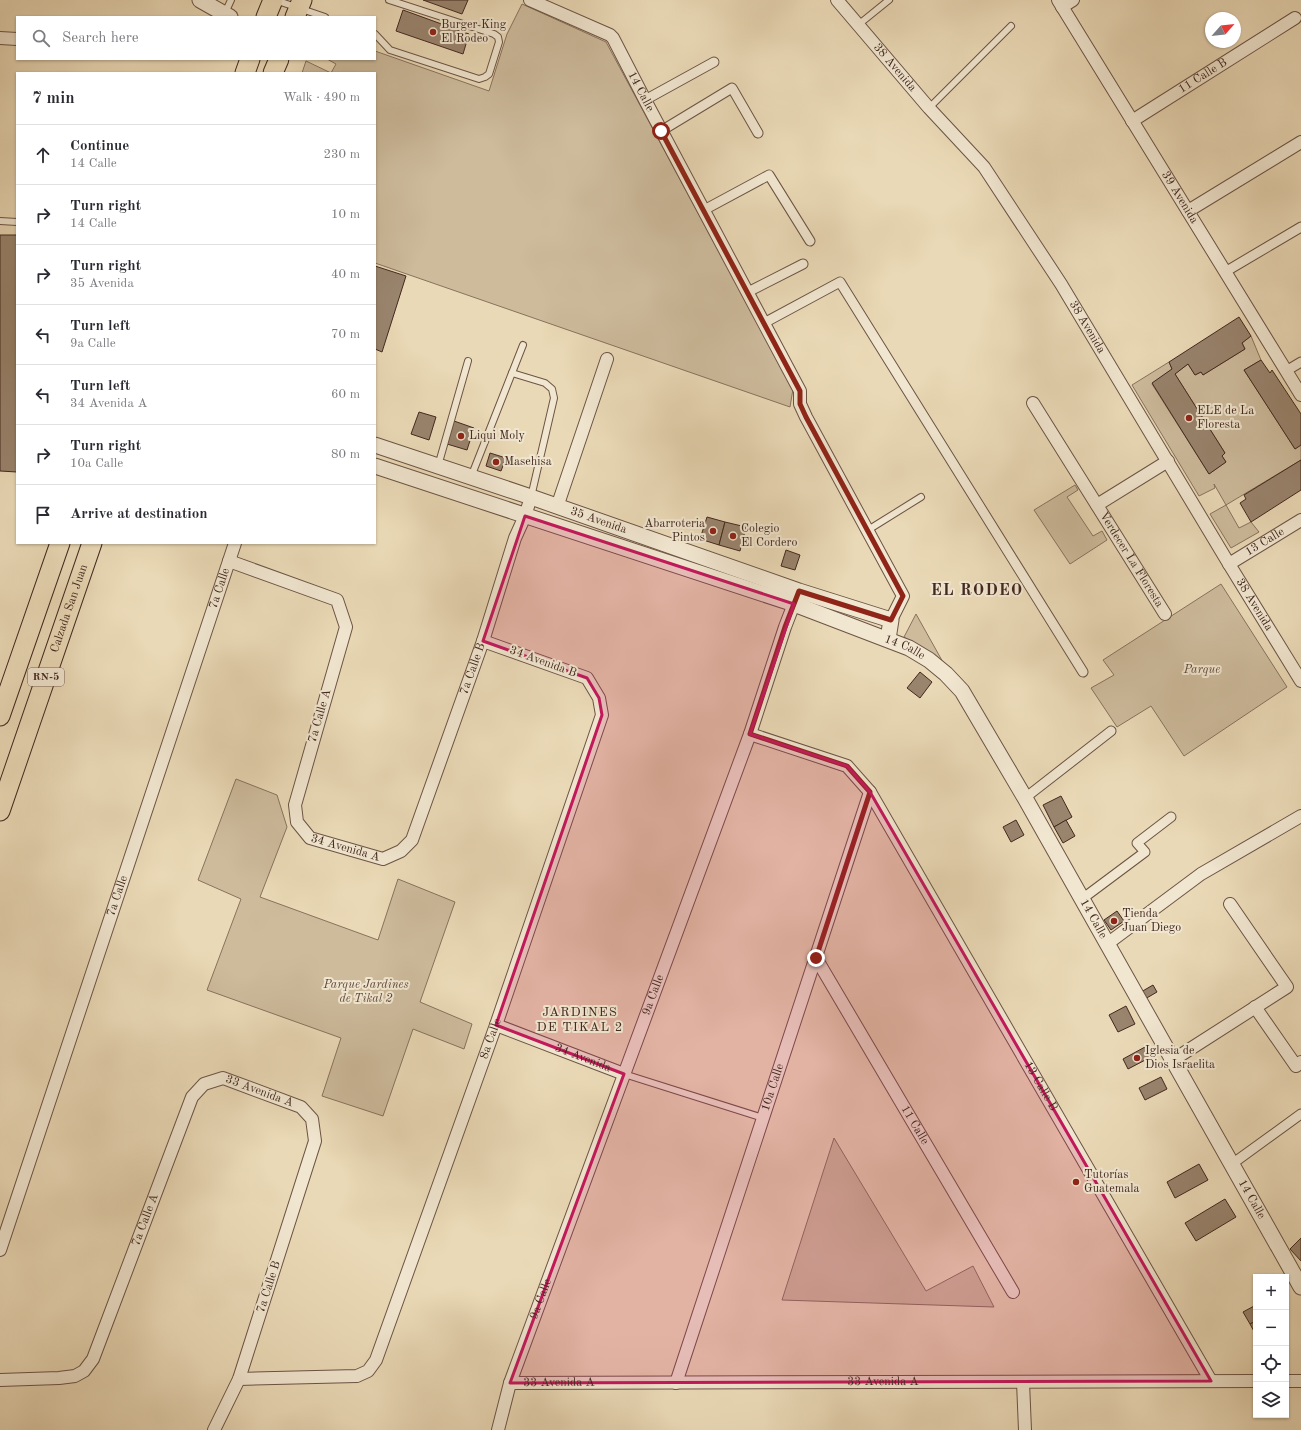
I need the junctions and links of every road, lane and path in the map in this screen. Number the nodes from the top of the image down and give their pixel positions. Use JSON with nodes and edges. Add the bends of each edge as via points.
{"nodes":[{"id":1,"x":200,"y":0,"type":"edge"},
{"id":2,"x":231,"y":0,"type":"edge"},
{"id":3,"x":274,"y":0,"type":"edge"},
{"id":4,"x":389,"y":0,"type":"edge"},
{"id":5,"x":530,"y":0,"type":"edge"},
{"id":6,"x":837,"y":0,"type":"edge"},
{"id":7,"x":889,"y":0,"type":"edge"},
{"id":8,"x":1073,"y":0,"type":"edge"},
{"id":9,"x":1060,"y":3,"type":"edge"},
{"id":10,"x":299,"y":8,"type":"edge"},
{"id":11,"x":227,"y":15,"type":"edge"},
{"id":12,"x":266,"y":16,"type":"edge"},
{"id":13,"x":322,"y":16,"type":"edge"},
{"id":14,"x":1295,"y":18,"type":"dead end"},
{"id":15,"x":858,"y":25,"type":"junction"},
{"id":16,"x":1011,"y":26,"type":"dead end"},
{"id":17,"x":376,"y":35,"type":"edge"},
{"id":18,"x":0,"y":38,"type":"edge"},
{"id":19,"x":16,"y":39,"type":"edge"},
{"id":20,"x":279,"y":60,"type":"edge"},
{"id":21,"x":714,"y":62,"type":"dead end"},
{"id":22,"x":273,"y":72,"type":"edge"},
{"id":23,"x":645,"y":100,"type":"junction"},
{"id":24,"x":928,"y":108,"type":"junction"},
{"id":25,"x":1132,"y":121,"type":"junction"},
{"id":26,"x":661,"y":131,"type":"junction"},
{"id":27,"x":758,"y":133,"type":"dead end"},
{"id":28,"x":1301,"y":142,"type":"edge"},
{"id":29,"x":704,"y":210,"type":"junction"},
{"id":30,"x":1188,"y":210,"type":"junction"},
{"id":31,"x":0,"y":221,"type":"edge"},
{"id":32,"x":16,"y":222,"type":"edge"},
{"id":33,"x":1301,"y":227,"type":"edge"},
{"id":34,"x":810,"y":241,"type":"dead end"},
{"id":35,"x":803,"y":264,"type":"dead end"},
{"id":36,"x":1225,"y":272,"type":"junction"},
{"id":37,"x":748,"y":292,"type":"junction"},
{"id":38,"x":764,"y":323,"type":"junction"},
{"id":39,"x":523,"y":345,"type":"dead end"},
{"id":40,"x":607,"y":359,"type":"dead end"},
{"id":41,"x":468,"y":361,"type":"dead end"},
{"id":42,"x":1301,"y":362,"type":"edge"},
{"id":43,"x":1286,"y":371,"type":"junction"},
{"id":44,"x":512,"y":373,"type":"junction"},
{"id":45,"x":1301,"y":395,"type":"edge"},
{"id":46,"x":1033,"y":403,"type":"dead end"},
{"id":47,"x":376,"y":445,"type":"edge"},
{"id":48,"x":1168,"y":460,"type":"junction"},
{"id":49,"x":376,"y":466,"type":"edge"},
{"id":50,"x":438,"y":466,"type":"junction"},
{"id":51,"x":471,"y":477,"type":"junction"},
{"id":52,"x":531,"y":497,"type":"junction"},
{"id":53,"x":921,"y":497,"type":"dead end"},
{"id":54,"x":1097,"y":505,"type":"junction"},
{"id":55,"x":557,"y":507,"type":"junction"},
{"id":56,"x":525,"y":516,"type":"junction"},
{"id":57,"x":1301,"y":520,"type":"edge"},
{"id":58,"x":868,"y":530,"type":"junction"},
{"id":59,"x":60,"y":544,"type":"edge"},
{"id":60,"x":92,"y":544,"type":"edge"},
{"id":61,"x":235,"y":544,"type":"edge"},
{"id":62,"x":229,"y":561,"type":"junction"},
{"id":63,"x":1229,"y":564,"type":"junction"},
{"id":64,"x":796,"y":598,"type":"junction"},
{"id":65,"x":1166,"y":614,"type":"dead end"},
{"id":66,"x":891,"y":620,"type":"junction"},
{"id":67,"x":888,"y":639,"type":"junction"},
{"id":68,"x":483,"y":640,"type":"junction"},
{"id":69,"x":1083,"y":672,"type":"dead end"},
{"id":70,"x":1301,"y":681,"type":"edge"},
{"id":71,"x":602,"y":715,"type":"joint"},
{"id":72,"x":0,"y":716,"type":"edge"},
{"id":73,"x":1111,"y":731,"type":"dead end"},
{"id":74,"x":750,"y":734,"type":"junction"},
{"id":75,"x":870,"y":792,"type":"junction"},
{"id":76,"x":1025,"y":798,"type":"junction"},
{"id":77,"x":295,"y":805,"type":"joint"},
{"id":78,"x":0,"y":811,"type":"edge"},
{"id":79,"x":1301,"y":816,"type":"edge"},
{"id":80,"x":1171,"y":817,"type":"dead end"},
{"id":81,"x":412,"y":840,"type":"joint"},
{"id":82,"x":1082,"y":899,"type":"junction"},
{"id":83,"x":1230,"y":904,"type":"dead end"},
{"id":84,"x":1107,"y":944,"type":"junction"},
{"id":85,"x":816,"y":958,"type":"junction"},
{"id":86,"x":1255,"y":1007,"type":"junction"},
{"id":87,"x":496,"y":1025,"type":"junction"},
{"id":88,"x":1173,"y":1060,"type":"junction"},
{"id":89,"x":1301,"y":1062,"type":"edge"},
{"id":90,"x":624,"y":1074,"type":"junction"},
{"id":91,"x":204,"y":1084,"type":"joint"},
{"id":92,"x":1301,"y":1114,"type":"edge"},
{"id":93,"x":763,"y":1118,"type":"junction"},
{"id":94,"x":315,"y":1141,"type":"joint"},
{"id":95,"x":1232,"y":1164,"type":"junction"},
{"id":96,"x":0,"y":1250,"type":"edge"},
{"id":97,"x":1301,"y":1287,"type":"edge"},
{"id":98,"x":1013,"y":1292,"type":"dead end"},
{"id":99,"x":239,"y":1379,"type":"junction"},
{"id":100,"x":0,"y":1380,"type":"edge"},
{"id":101,"x":1211,"y":1381,"type":"junction"},
{"id":102,"x":1253,"y":1381,"type":"edge"},
{"id":103,"x":1289,"y":1381,"type":"edge"},
{"id":104,"x":1301,"y":1381,"type":"edge"},
{"id":105,"x":1023,"y":1382,"type":"junction"},
{"id":106,"x":510,"y":1383,"type":"junction"},
{"id":107,"x":676,"y":1383,"type":"junction"},
{"id":108,"x":505,"y":1399,"type":"junction"},
{"id":109,"x":214,"y":1430,"type":"edge"},
{"id":110,"x":489,"y":1430,"type":"edge"},
{"id":111,"x":498,"y":1430,"type":"edge"},
{"id":112,"x":1025,"y":1430,"type":"edge"}],
"edges":[{"from":1,"to":11,"type":"street"},
{"from":2,"to":11,"type":"lane"},
{"from":3,"to":10,"type":"lane"},
{"from":3,"to":12,"type":"main road"},
{"from":4,"to":17,"type":"lane","via":[[494,34],[499,42],[489,74],[479,79],[390,50]]},
{"from":5,"to":23,"type":"street","name":"14 Calle","via":[[610,35]]},
{"from":6,"to":15,"type":"street","name":"38 Avenida"},
{"from":7,"to":15,"type":"lane"},
{"from":8,"to":9,"type":"street"},
{"from":9,"to":25,"type":"street","name":"39 Avenida"},
{"from":10,"to":13,"type":"lane"},
{"from":14,"to":25,"type":"street","name":"11 Calle B"},
{"from":15,"to":24,"type":"street","name":"38 Avenida"},
{"from":16,"to":24,"type":"lane"},
{"from":18,"to":19,"type":"street"},
{"from":20,"to":22,"type":"main road"},
{"from":21,"to":23,"type":"street"},
{"from":23,"to":26,"type":"street","name":"14 Calle"},
{"from":24,"to":48,"type":"street","name":"38 Avenida","via":[[984,167],[1061,284]]},
{"from":25,"to":30,"type":"street","name":"39 Avenida"},
{"from":26,"to":27,"type":"street","via":[[732,88]]},
{"from":26,"to":29,"type":"street","name":"14 Calle"},
{"from":28,"to":30,"type":"street"},
{"from":29,"to":34,"type":"street","via":[[769,175]]},
{"from":29,"to":37,"type":"street","name":"14 Calle"},
{"from":30,"to":36,"type":"street","name":"39 Avenida"},
{"from":31,"to":32,"type":"lane"},
{"from":33,"to":36,"type":"street"},
{"from":35,"to":37,"type":"street"},
{"from":36,"to":43,"type":"street","name":"39 Avenida"},
{"from":37,"to":38,"type":"street","name":"14 Calle"},
{"from":38,"to":58,"type":"street","name":"14 Calle","via":[[800,391],[800,404],[806,417]]},
{"from":38,"to":69,"type":"street","via":[[840,282]]},
{"from":39,"to":44,"type":"lane"},
{"from":40,"to":55,"type":"street"},
{"from":41,"to":50,"type":"lane"},
{"from":42,"to":43,"type":"street"},
{"from":43,"to":45,"type":"street","name":"39 Avenida"},
{"from":44,"to":51,"type":"lane"},
{"from":44,"to":52,"type":"lane","via":[[545,384],[552,389],[554,398]]},
{"from":46,"to":54,"type":"street","name":"Verdecer La Floresta"},
{"from":47,"to":50,"type":"street","name":"35 Avenida"},
{"from":48,"to":54,"type":"street","name":"Verdecer La Floresta"},
{"from":48,"to":63,"type":"street","name":"38 Avenida"},
{"from":49,"to":56,"type":"street","name":"35 Avenida"},
{"from":50,"to":51,"type":"street","name":"35 Avenida"},
{"from":51,"to":52,"type":"street","name":"35 Avenida"},
{"from":52,"to":55,"type":"street","name":"35 Avenida"},
{"from":52,"to":56,"type":"street","name":"7a Calle B"},
{"from":53,"to":58,"type":"lane"},
{"from":54,"to":65,"type":"street","name":"Verdecer La Floresta"},
{"from":55,"to":64,"type":"street","name":"35 Avenida"},
{"from":56,"to":64,"type":"street","name":"35 Avenida"},
{"from":56,"to":68,"type":"street","name":"7a Calle B","via":[[515,538]]},
{"from":57,"to":63,"type":"street","name":"13 Calle"},
{"from":58,"to":66,"type":"street","name":"14 Calle","via":[[903,596]]},
{"from":59,"to":72,"type":"main road","number":"RN-5"},
{"from":60,"to":78,"type":"main road","name":"Calzada San Juan","number":"RN-5"},
{"from":61,"to":62,"type":"street","name":"7a Calle"},
{"from":62,"to":77,"type":"street","name":"7a Calle A","via":[[337,600],[346,627]]},
{"from":62,"to":96,"type":"street","name":"7a Calle"},
{"from":63,"to":70,"type":"street","name":"38 Avenida"},
{"from":64,"to":66,"type":"street","name":"35 Avenida"},
{"from":64,"to":67,"type":"street","name":"35 Avenida"},
{"from":64,"to":74,"type":"street","name":"9a Calle"},
{"from":66,"to":67,"type":"street","name":"14 Calle"},
{"from":67,"to":76,"type":"street","name":"14 Calle","via":[[929,660],[962,691]]},
{"from":68,"to":71,"type":"street","name":"34 Avenida B","via":[[587,678],[599,698]]},
{"from":68,"to":81,"type":"street","name":"7a Calle B"},
{"from":71,"to":87,"type":"street","name":"8a Calle"},
{"from":73,"to":76,"type":"street"},
{"from":74,"to":75,"type":"street","via":[[847,766]]},
{"from":74,"to":90,"type":"street","name":"9a Calle"},
{"from":75,"to":85,"type":"street","name":"10a Calle"},
{"from":75,"to":101,"type":"street","name":"13 Calle B"},
{"from":76,"to":82,"type":"street","name":"14 Calle"},
{"from":77,"to":81,"type":"street","name":"34 Avenida A","via":[[297,822],[310,838],[383,858],[400,851]]},
{"from":79,"to":84,"type":"street","name":"14 Calle","via":[[1201,874]]},
{"from":80,"to":82,"type":"street","via":[[1137,843],[1145,852]]},
{"from":82,"to":84,"type":"street","name":"14 Calle"},
{"from":83,"to":86,"type":"street","via":[[1287,987]]},
{"from":84,"to":88,"type":"street","name":"14 Calle"},
{"from":85,"to":93,"type":"street","name":"10a Calle"},
{"from":85,"to":98,"type":"street","name":"11 Calle"},
{"from":86,"to":88,"type":"street"},
{"from":86,"to":89,"type":"street","via":[[1296,1066]]},
{"from":87,"to":90,"type":"street","name":"34 Avenida"},
{"from":87,"to":99,"type":"street","name":"8a Calle","via":[[376,1360],[368,1371],[358,1376]]},
{"from":88,"to":95,"type":"street","name":"14 Calle"},
{"from":90,"to":93,"type":"lane"},
{"from":90,"to":106,"type":"street","name":"9a Calle"},
{"from":91,"to":94,"type":"street","name":"33 Avenida A","via":[[223,1078],[301,1107],[312,1119]]},
{"from":91,"to":100,"type":"street","name":"7a Calle A","via":[[192,1097],[93,1359],[84,1371],[75,1376]]},
{"from":92,"to":95,"type":"street"},
{"from":93,"to":107,"type":"street","name":"10a Calle"},
{"from":94,"to":99,"type":"street","name":"7a Calle B"},
{"from":95,"to":97,"type":"street","name":"14 Calle"},
{"from":99,"to":109,"type":"street","name":"7a Calle B"},
{"from":101,"to":102,"type":"street","name":"33 Avenida A"},
{"from":101,"to":105,"type":"street","name":"33 Avenida A"},
{"from":103,"to":104,"type":"street"},
{"from":105,"to":107,"type":"street","name":"33 Avenida A"},
{"from":105,"to":112,"type":"street"},
{"from":106,"to":107,"type":"street","name":"33 Avenida A"},
{"from":106,"to":108,"type":"street","name":"9a Calle"},
{"from":108,"to":110,"type":"street","name":"9a Calle"},
{"from":108,"to":111,"type":"street","name":"9a Calle"}]}
